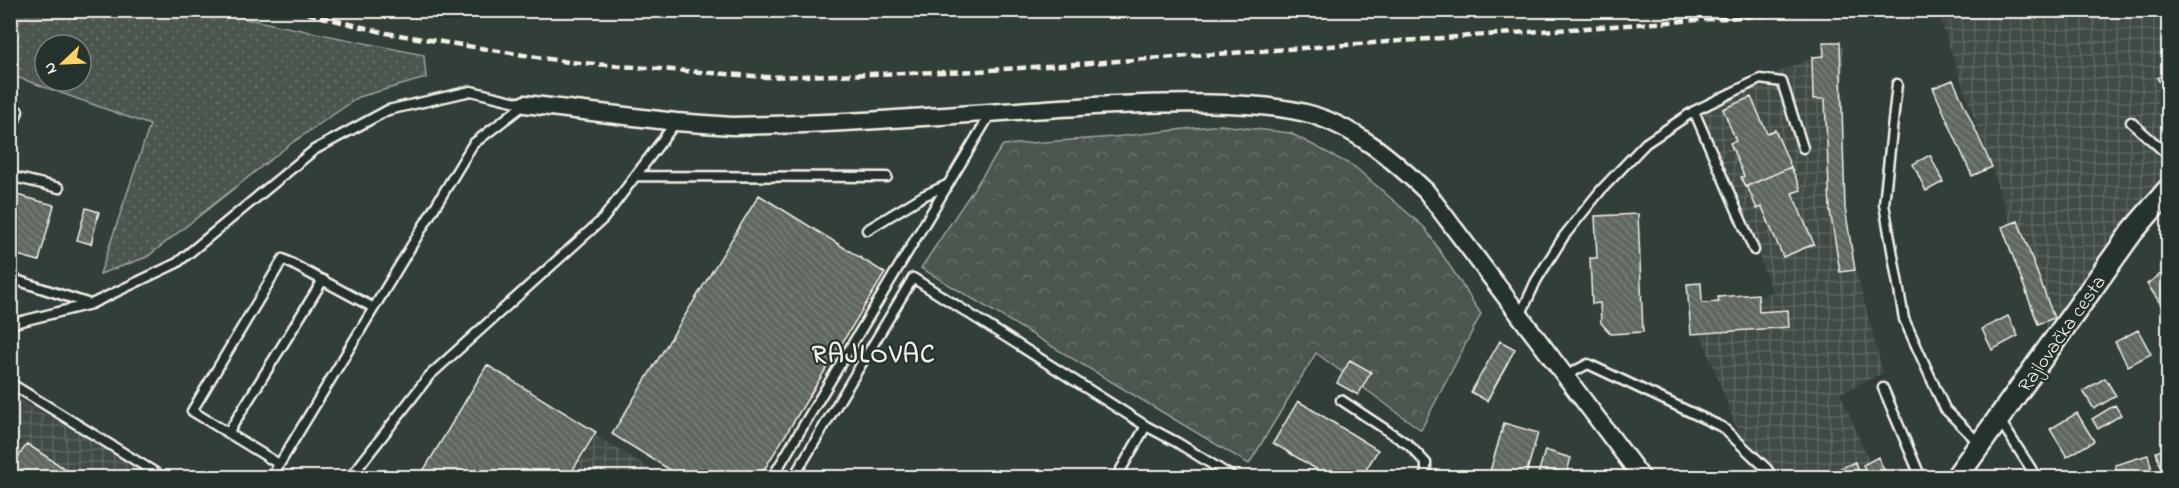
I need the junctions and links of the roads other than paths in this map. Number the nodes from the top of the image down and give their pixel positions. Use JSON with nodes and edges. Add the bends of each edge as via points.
{"nodes":[{"id":1,"x":1897,"y":84,"type":"dead end"},
{"id":2,"x":525,"y":104,"type":"junction"},
{"id":3,"x":18,"y":111,"type":"dead end"},
{"id":4,"x":1694,"y":111,"type":"junction"},
{"id":5,"x":991,"y":112,"type":"junction"},
{"id":6,"x":676,"y":122,"type":"junction"},
{"id":7,"x":2131,"y":122,"type":"dead end"},
{"id":8,"x":10,"y":135,"type":"edge"},
{"id":9,"x":1803,"y":147,"type":"dead end"},
{"id":10,"x":2169,"y":155,"type":"edge"},
{"id":11,"x":10,"y":176,"type":"edge"},
{"id":12,"x":635,"y":176,"type":"junction"},
{"id":13,"x":887,"y":177,"type":"dead end"},
{"id":14,"x":948,"y":185,"type":"junction"},
{"id":15,"x":59,"y":188,"type":"dead end"},
{"id":16,"x":2169,"y":190,"type":"edge"},
{"id":17,"x":867,"y":230,"type":"dead end"},
{"id":18,"x":1754,"y":249,"type":"dead end"},
{"id":19,"x":10,"y":278,"type":"edge"},
{"id":20,"x":323,"y":280,"type":"junction"},
{"id":21,"x":91,"y":304,"type":"junction"},
{"id":22,"x":374,"y":308,"type":"junction"},
{"id":23,"x":1519,"y":317,"type":"junction"},
{"id":24,"x":10,"y":324,"type":"edge"},
{"id":25,"x":1565,"y":376,"type":"junction"},
{"id":26,"x":10,"y":383,"type":"edge"},
{"id":27,"x":1882,"y":388,"type":"dead end"},
{"id":28,"x":1341,"y":400,"type":"dead end"},
{"id":29,"x":1999,"y":419,"type":"junction"},
{"id":30,"x":1146,"y":426,"type":"junction"},
{"id":31,"x":228,"y":433,"type":"junction"},
{"id":32,"x":1981,"y":444,"type":"junction"},
{"id":33,"x":279,"y":464,"type":"junction"},
{"id":34,"x":164,"y":477,"type":"edge"},
{"id":35,"x":271,"y":477,"type":"edge"},
{"id":36,"x":350,"y":477,"type":"edge"},
{"id":37,"x":772,"y":477,"type":"edge"},
{"id":38,"x":794,"y":477,"type":"edge"},
{"id":39,"x":1116,"y":477,"type":"edge"},
{"id":40,"x":1234,"y":477,"type":"edge"},
{"id":41,"x":1426,"y":477,"type":"edge"},
{"id":42,"x":1642,"y":477,"type":"edge"},
{"id":43,"x":1772,"y":477,"type":"edge"},
{"id":44,"x":1921,"y":477,"type":"edge"},
{"id":45,"x":1956,"y":477,"type":"edge"},
{"id":46,"x":2037,"y":477,"type":"edge"}],
"edges":[{"from":1,"to":32,"type":"lane","via":[[1884,204],[1904,319],[1945,409]]},
{"from":2,"to":6,"type":"street"},
{"from":2,"to":21,"type":"lane","via":[[471,91],[388,110],[314,150],[177,263]]},
{"from":2,"to":22,"type":"lane","via":[[474,144]]},
{"from":3,"to":8,"type":"lane"},
{"from":4,"to":9,"type":"lane","via":[[1760,79],[1782,82]]},
{"from":4,"to":18,"type":"lane"},
{"from":4,"to":23,"type":"lane","via":[[1646,143],[1600,190],[1564,236]]},
{"from":5,"to":6,"type":"street","via":[[771,125]]},
{"from":5,"to":14,"type":"lane"},
{"from":5,"to":23,"type":"street","via":[[1172,102],[1249,105],[1329,121],[1389,156],[1426,191]]},
{"from":6,"to":12,"type":"lane"},
{"from":7,"to":10,"type":"lane"},
{"from":11,"to":15,"type":"lane"},
{"from":12,"to":13,"type":"lane"},
{"from":12,"to":36,"type":"lane","via":[[603,219],[429,376]]},
{"from":14,"to":17,"type":"lane"},
{"from":14,"to":37,"type":"lane"},
{"from":16,"to":29,"type":"street","name":"Rajlovačka cesta","via":[[2132,232]]},
{"from":19,"to":21,"type":"lane"},
{"from":20,"to":22,"type":"lane"},
{"from":20,"to":31,"type":"lane"},
{"from":20,"to":31,"type":"lane","via":[[283,259],[192,411]]},
{"from":21,"to":24,"type":"lane"},
{"from":22,"to":33,"type":"lane"},
{"from":23,"to":25,"type":"street"},
{"from":25,"to":42,"type":"street"},
{"from":25,"to":43,"type":"lane","via":[[1588,364],[1722,427]]},
{"from":26,"to":34,"type":"lane"},
{"from":27,"to":44,"type":"lane"},
{"from":28,"to":41,"type":"lane","via":[[1409,445],[1426,464]]},
{"from":29,"to":32,"type":"street","name":"Rajlovačka cesta"},
{"from":29,"to":46,"type":"lane"},
{"from":30,"to":38,"type":"lane","via":[[913,278]]},
{"from":30,"to":39,"type":"lane"},
{"from":30,"to":40,"type":"lane"},
{"from":31,"to":33,"type":"lane"},
{"from":32,"to":45,"type":"street","name":"Rajlovačka cesta"},
{"from":33,"to":35,"type":"lane"}]}
